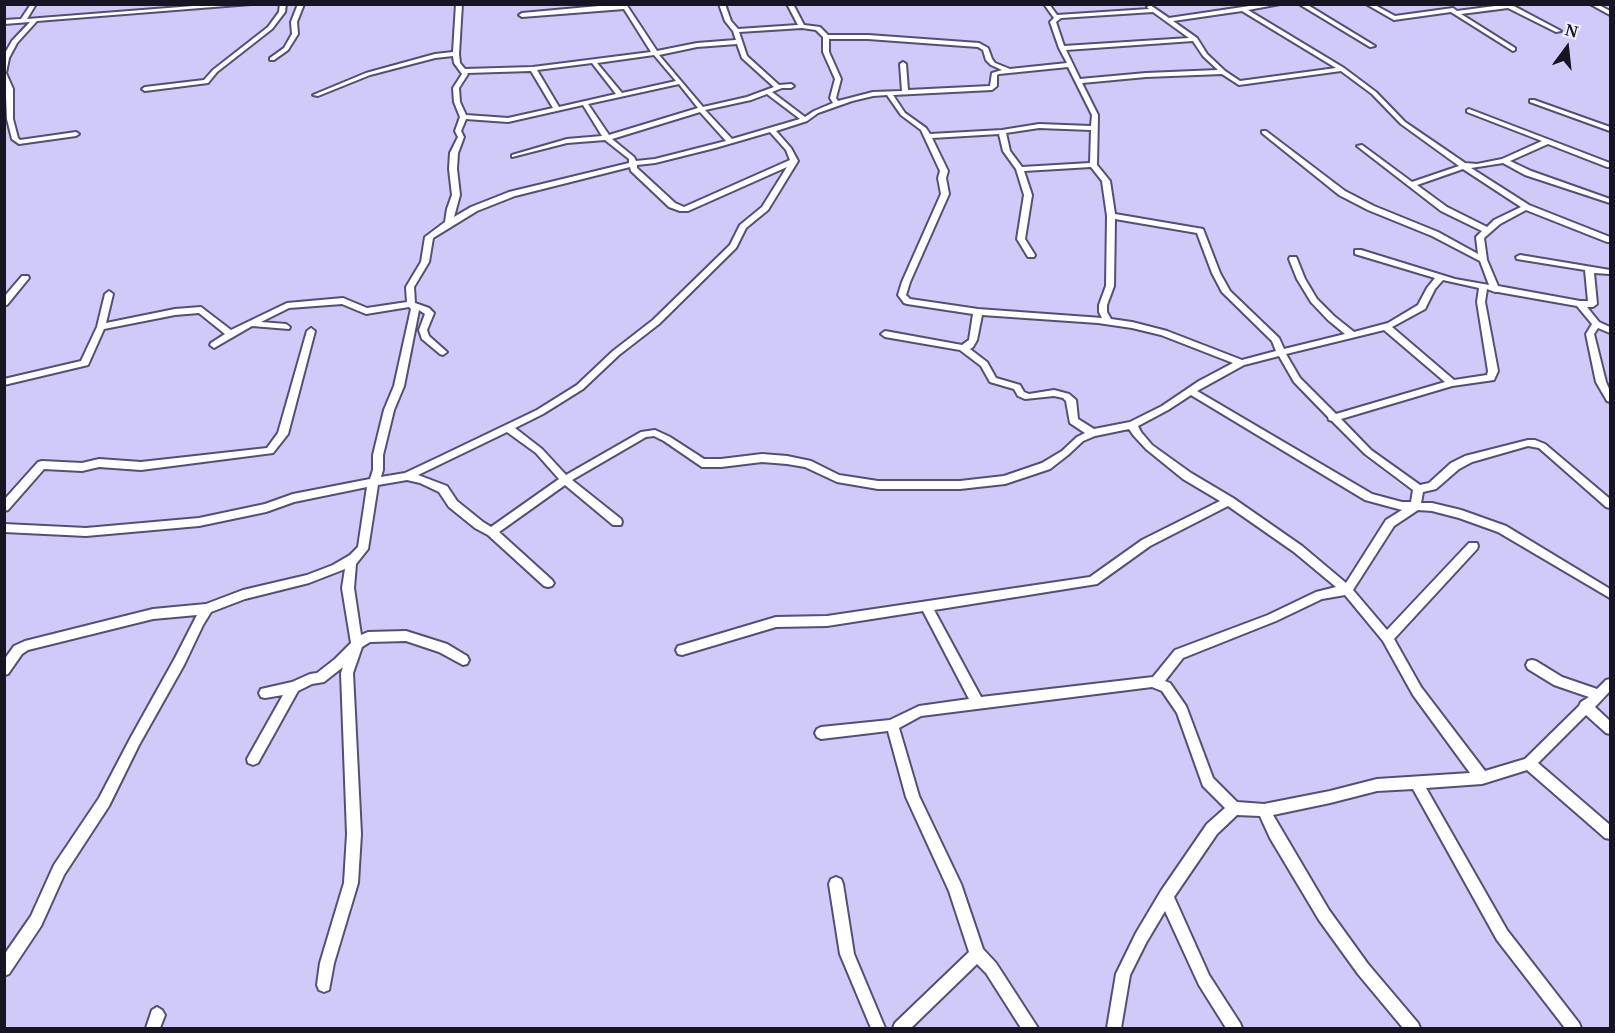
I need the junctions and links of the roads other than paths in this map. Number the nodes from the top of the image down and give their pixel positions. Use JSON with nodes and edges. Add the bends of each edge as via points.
{"nodes":[{"id":1,"x":34,"y":4,"type":"edge"},
{"id":2,"x":249,"y":4,"type":"edge"},
{"id":3,"x":283,"y":4,"type":"edge"},
{"id":4,"x":301,"y":4,"type":"edge"},
{"id":5,"x":459,"y":4,"type":"edge"},
{"id":6,"x":722,"y":4,"type":"edge"},
{"id":7,"x":790,"y":4,"type":"edge"},
{"id":8,"x":1046,"y":4,"type":"edge"},
{"id":9,"x":1148,"y":4,"type":"edge"},
{"id":10,"x":1278,"y":4,"type":"edge"},
{"id":11,"x":1301,"y":4,"type":"edge"},
{"id":12,"x":1368,"y":4,"type":"edge"},
{"id":13,"x":1443,"y":4,"type":"edge"},
{"id":14,"x":1592,"y":4,"type":"edge"},
{"id":15,"x":623,"y":6,"type":"edge"},
{"id":16,"x":1244,"y":9,"type":"junction"},
{"id":17,"x":1154,"y":10,"type":"junction"},
{"id":18,"x":1454,"y":12,"type":"junction"},
{"id":19,"x":1611,"y":13,"type":"edge"},
{"id":20,"x":522,"y":15,"type":"dead end"},
{"id":21,"x":1056,"y":17,"type":"junction"},
{"id":22,"x":35,"y":20,"type":"junction"},
{"id":23,"x":1167,"y":20,"type":"junction"},
{"id":24,"x":23,"y":21,"type":"junction"},
{"id":25,"x":4,"y":22,"type":"edge"},
{"id":26,"x":802,"y":26,"type":"junction"},
{"id":27,"x":1558,"y":31,"type":"dead end"},
{"id":28,"x":736,"y":32,"type":"junction"},
{"id":29,"x":826,"y":37,"type":"junction"},
{"id":30,"x":1195,"y":39,"type":"junction"},
{"id":31,"x":738,"y":42,"type":"junction"},
{"id":32,"x":1372,"y":46,"type":"dead end"},
{"id":33,"x":1062,"y":48,"type":"junction"},
{"id":34,"x":1513,"y":50,"type":"dead end"},
{"id":35,"x":654,"y":52,"type":"junction"},
{"id":36,"x":456,"y":54,"type":"junction"},
{"id":37,"x":272,"y":59,"type":"dead end"},
{"id":38,"x":593,"y":61,"type":"junction"},
{"id":39,"x":903,"y":64,"type":"dead end"},
{"id":40,"x":1070,"y":65,"type":"junction"},
{"id":41,"x":532,"y":69,"type":"junction"},
{"id":42,"x":1342,"y":69,"type":"junction"},
{"id":43,"x":1008,"y":70,"type":"junction"},
{"id":44,"x":464,"y":71,"type":"junction"},
{"id":45,"x":1223,"y":72,"type":"junction"},
{"id":46,"x":4,"y":73,"type":"edge"},
{"id":47,"x":1078,"y":81,"type":"junction"},
{"id":48,"x":679,"y":82,"type":"junction"},
{"id":49,"x":791,"y":86,"type":"dead end"},
{"id":50,"x":778,"y":87,"type":"junction"},
{"id":51,"x":145,"y":89,"type":"dead end"},
{"id":52,"x":768,"y":92,"type":"junction"},
{"id":53,"x":905,"y":92,"type":"junction"},
{"id":54,"x":316,"y":94,"type":"dead end"},
{"id":55,"x":889,"y":94,"type":"junction"},
{"id":56,"x":621,"y":96,"type":"junction"},
{"id":57,"x":1532,"y":101,"type":"dead end"},
{"id":58,"x":585,"y":104,"type":"junction"},
{"id":59,"x":837,"y":104,"type":"junction"},
{"id":60,"x":556,"y":108,"type":"junction"},
{"id":61,"x":701,"y":109,"type":"junction"},
{"id":62,"x":1469,"y":111,"type":"dead end"},
{"id":63,"x":463,"y":117,"type":"junction"},
{"id":64,"x":805,"y":120,"type":"junction"},
{"id":65,"x":1095,"y":128,"type":"junction"},
{"id":66,"x":1611,"y":129,"type":"edge"},
{"id":67,"x":772,"y":130,"type":"junction"},
{"id":68,"x":1002,"y":132,"type":"junction"},
{"id":69,"x":1264,"y":132,"type":"dead end"},
{"id":70,"x":76,"y":134,"type":"dead end"},
{"id":71,"x":929,"y":136,"type":"junction"},
{"id":72,"x":608,"y":138,"type":"junction"},
{"id":73,"x":730,"y":141,"type":"junction"},
{"id":74,"x":1546,"y":142,"type":"junction"},
{"id":75,"x":1360,"y":146,"type":"dead end"},
{"id":76,"x":514,"y":156,"type":"dead end"},
{"id":77,"x":794,"y":161,"type":"junction"},
{"id":78,"x":1504,"y":161,"type":"junction"},
{"id":79,"x":632,"y":164,"type":"junction"},
{"id":80,"x":1093,"y":165,"type":"junction"},
{"id":81,"x":1467,"y":165,"type":"junction"},
{"id":82,"x":1611,"y":165,"type":"edge"},
{"id":83,"x":1020,"y":169,"type":"junction"},
{"id":84,"x":1412,"y":184,"type":"junction"},
{"id":85,"x":1611,"y":201,"type":"edge"},
{"id":86,"x":1526,"y":207,"type":"junction"},
{"id":87,"x":1111,"y":216,"type":"junction"},
{"id":88,"x":449,"y":223,"type":"junction"},
{"id":89,"x":1487,"y":230,"type":"junction"},
{"id":90,"x":1611,"y":240,"type":"edge"},
{"id":91,"x":1358,"y":252,"type":"dead end"},
{"id":92,"x":1031,"y":255,"type":"dead end"},
{"id":93,"x":1520,"y":257,"type":"dead end"},
{"id":94,"x":1293,"y":259,"type":"dead end"},
{"id":95,"x":1483,"y":260,"type":"junction"},
{"id":96,"x":1590,"y":270,"type":"junction"},
{"id":97,"x":1611,"y":272,"type":"edge"},
{"id":98,"x":25,"y":278,"type":"dead end"},
{"id":99,"x":1440,"y":278,"type":"junction"},
{"id":100,"x":1483,"y":287,"type":"junction"},
{"id":101,"x":1495,"y":290,"type":"junction"},
{"id":102,"x":109,"y":294,"type":"dead end"},
{"id":103,"x":4,"y":303,"type":"edge"},
{"id":104,"x":411,"y":304,"type":"junction"},
{"id":105,"x":1580,"y":304,"type":"junction"},
{"id":106,"x":978,"y":312,"type":"junction"},
{"id":107,"x":1108,"y":321,"type":"junction"},
{"id":108,"x":252,"y":324,"type":"junction"},
{"id":109,"x":1596,"y":324,"type":"junction"},
{"id":110,"x":1385,"y":326,"type":"junction"},
{"id":111,"x":101,"y":327,"type":"junction"},
{"id":112,"x":286,"y":327,"type":"dead end"},
{"id":113,"x":1611,"y":330,"type":"edge"},
{"id":114,"x":311,"y":331,"type":"dead end"},
{"id":115,"x":230,"y":334,"type":"junction"},
{"id":116,"x":885,"y":334,"type":"dead end"},
{"id":117,"x":1351,"y":334,"type":"junction"},
{"id":118,"x":214,"y":345,"type":"dead end"},
{"id":119,"x":963,"y":348,"type":"junction"},
{"id":120,"x":443,"y":352,"type":"dead end"},
{"id":121,"x":1281,"y":353,"type":"junction"},
{"id":122,"x":1241,"y":363,"type":"junction"},
{"id":123,"x":4,"y":382,"type":"edge"},
{"id":124,"x":1452,"y":382,"type":"junction"},
{"id":125,"x":1606,"y":383,"type":"edge"},
{"id":126,"x":1191,"y":391,"type":"junction"},
{"id":127,"x":1611,"y":399,"type":"edge"},
{"id":128,"x":1332,"y":417,"type":"junction"},
{"id":129,"x":1132,"y":425,"type":"junction"},
{"id":130,"x":508,"y":428,"type":"junction"},
{"id":131,"x":1093,"y":433,"type":"junction"},
{"id":132,"x":407,"y":476,"type":"junction"},
{"id":133,"x":564,"y":480,"type":"junction"},
{"id":134,"x":373,"y":482,"type":"junction"},
{"id":135,"x":1418,"y":489,"type":"junction"},
{"id":136,"x":1229,"y":501,"type":"junction"},
{"id":137,"x":1611,"y":504,"type":"edge"},
{"id":138,"x":4,"y":507,"type":"edge"},
{"id":139,"x":1415,"y":507,"type":"junction"},
{"id":140,"x":617,"y":522,"type":"dead end"},
{"id":141,"x":4,"y":528,"type":"edge"},
{"id":142,"x":492,"y":532,"type":"junction"},
{"id":143,"x":1473,"y":546,"type":"dead end"},
{"id":144,"x":363,"y":549,"type":"junction"},
{"id":145,"x":548,"y":583,"type":"dead end"},
{"id":146,"x":1347,"y":590,"type":"junction"},
{"id":147,"x":1611,"y":594,"type":"edge"},
{"id":148,"x":926,"y":606,"type":"junction"},
{"id":149,"x":207,"y":609,"type":"junction"},
{"id":150,"x":1387,"y":638,"type":"junction"},
{"id":151,"x":357,"y":644,"type":"junction"},
{"id":152,"x":682,"y":650,"type":"dead end"},
{"id":153,"x":463,"y":660,"type":"dead end"},
{"id":154,"x":1532,"y":665,"type":"dead end"},
{"id":155,"x":4,"y":670,"type":"edge"},
{"id":156,"x":1155,"y":683,"type":"junction"},
{"id":157,"x":1611,"y":684,"type":"edge"},
{"id":158,"x":294,"y":687,"type":"junction"},
{"id":159,"x":265,"y":693,"type":"dead end"},
{"id":160,"x":1599,"y":695,"type":"junction"},
{"id":161,"x":978,"y":702,"type":"junction"},
{"id":162,"x":1585,"y":706,"type":"junction"},
{"id":163,"x":892,"y":725,"type":"junction"},
{"id":164,"x":1611,"y":729,"type":"edge"},
{"id":165,"x":821,"y":733,"type":"dead end"},
{"id":166,"x":253,"y":759,"type":"dead end"},
{"id":167,"x":1529,"y":763,"type":"junction"},
{"id":168,"x":1482,"y":778,"type":"junction"},
{"id":169,"x":1416,"y":782,"type":"junction"},
{"id":170,"x":1234,"y":808,"type":"junction"},
{"id":171,"x":1264,"y":810,"type":"junction"},
{"id":172,"x":1611,"y":832,"type":"edge"},
{"id":173,"x":836,"y":884,"type":"dead end"},
{"id":174,"x":1166,"y":896,"type":"junction"},
{"id":175,"x":977,"y":954,"type":"junction"},
{"id":176,"x":4,"y":969,"type":"edge"},
{"id":177,"x":324,"y":985,"type":"dead end"},
{"id":178,"x":878,"y":1029,"type":"edge"},
{"id":179,"x":900,"y":1029,"type":"edge"},
{"id":180,"x":1030,"y":1029,"type":"edge"},
{"id":181,"x":1114,"y":1029,"type":"edge"},
{"id":182,"x":1235,"y":1029,"type":"edge"},
{"id":183,"x":1413,"y":1029,"type":"edge"},
{"id":184,"x":1574,"y":1029,"type":"edge"}],
"edges":[{"from":1,"to":24,"type":"street"},
{"from":2,"to":22,"type":"street"},
{"from":3,"to":51,"type":"street","via":[[270,28],[206,82]]},
{"from":4,"to":37,"type":"street","via":[[294,22],[295,34],[286,49]]},
{"from":5,"to":36,"type":"street"},
{"from":6,"to":28,"type":"street"},
{"from":7,"to":26,"type":"street"},
{"from":8,"to":21,"type":"street"},
{"from":9,"to":17,"type":"street"},
{"from":10,"to":16,"type":"street"},
{"from":11,"to":32,"type":"street"},
{"from":12,"to":18,"type":"street","via":[[1394,18]]},
{"from":13,"to":18,"type":"street"},
{"from":14,"to":19,"type":"street"},
{"from":15,"to":20,"type":"street"},
{"from":15,"to":35,"type":"street"},
{"from":16,"to":23,"type":"street"},
{"from":16,"to":42,"type":"street"},
{"from":17,"to":21,"type":"street"},
{"from":17,"to":23,"type":"street"},
{"from":18,"to":27,"type":"street","via":[[1509,6]]},
{"from":18,"to":34,"type":"street"},
{"from":21,"to":33,"type":"street","via":[[1053,22]]},
{"from":22,"to":24,"type":"street"},
{"from":22,"to":46,"type":"street","via":[[14,42]]},
{"from":23,"to":30,"type":"street"},
{"from":24,"to":25,"type":"street"},
{"from":26,"to":28,"type":"street"},
{"from":26,"to":29,"type":"street","via":[[818,28]]},
{"from":28,"to":31,"type":"street"},
{"from":29,"to":43,"type":"street","via":[[979,45],[986,49],[993,64]]},
{"from":29,"to":59,"type":"street","via":[[826,52],[838,79],[833,98]]},
{"from":30,"to":33,"type":"street"},
{"from":30,"to":45,"type":"street"},
{"from":31,"to":35,"type":"street"},
{"from":31,"to":50,"type":"street","via":[[751,65]]},
{"from":33,"to":40,"type":"street"},
{"from":35,"to":38,"type":"street"},
{"from":35,"to":48,"type":"street"},
{"from":36,"to":44,"type":"street"},
{"from":36,"to":54,"type":"street","via":[[368,74]]},
{"from":38,"to":41,"type":"street"},
{"from":38,"to":56,"type":"street"},
{"from":39,"to":53,"type":"street"},
{"from":40,"to":43,"type":"street"},
{"from":40,"to":47,"type":"street"},
{"from":41,"to":44,"type":"street"},
{"from":41,"to":60,"type":"street"},
{"from":42,"to":45,"type":"street","via":[[1245,84]]},
{"from":42,"to":81,"type":"street","via":[[1374,93],[1403,123]]},
{"from":43,"to":53,"type":"street","via":[[994,74],[992,88]]},
{"from":44,"to":63,"type":"street","via":[[456,88]]},
{"from":45,"to":47,"type":"street"},
{"from":46,"to":70,"type":"street","via":[[10,89],[15,139],[19,142]]},
{"from":47,"to":65,"type":"street","via":[[1095,115]]},
{"from":48,"to":56,"type":"street"},
{"from":48,"to":61,"type":"street"},
{"from":49,"to":50,"type":"street"},
{"from":50,"to":52,"type":"street"},
{"from":52,"to":61,"type":"street"},
{"from":52,"to":64,"type":"street"},
{"from":53,"to":55,"type":"street"},
{"from":55,"to":59,"type":"street","via":[[873,94]]},
{"from":55,"to":71,"type":"street","via":[[903,114]]},
{"from":56,"to":58,"type":"street"},
{"from":57,"to":66,"type":"street"},
{"from":58,"to":60,"type":"street"},
{"from":58,"to":72,"type":"street"},
{"from":59,"to":64,"type":"street"},
{"from":60,"to":63,"type":"street","via":[[508,120]]},
{"from":61,"to":72,"type":"street"},
{"from":61,"to":73,"type":"street"},
{"from":62,"to":74,"type":"street"},
{"from":63,"to":88,"type":"street","via":[[455,149],[456,195]]},
{"from":64,"to":67,"type":"street"},
{"from":65,"to":68,"type":"street","via":[[1039,126]]},
{"from":65,"to":80,"type":"street"},
{"from":67,"to":73,"type":"street"},
{"from":67,"to":77,"type":"street"},
{"from":68,"to":71,"type":"street"},
{"from":68,"to":83,"type":"street","via":[[1007,151]]},
{"from":69,"to":95,"type":"street","via":[[1342,193]]},
{"from":71,"to":106,"type":"street","via":[[944,171],[945,194],[902,295],[907,301]]},
{"from":72,"to":76,"type":"street","via":[[567,141]]},
{"from":72,"to":79,"type":"street","via":[[632,158]]},
{"from":73,"to":79,"type":"street"},
{"from":74,"to":78,"type":"street"},
{"from":74,"to":82,"type":"street"},
{"from":75,"to":84,"type":"street"},
{"from":77,"to":79,"type":"street","via":[[685,209],[672,205]]},
{"from":77,"to":130,"type":"street","via":[[765,208],[743,227],[733,246],[656,322],[580,387]]},
{"from":78,"to":81,"type":"street"},
{"from":78,"to":85,"type":"street"},
{"from":79,"to":88,"type":"street","via":[[512,194]]},
{"from":80,"to":83,"type":"street"},
{"from":80,"to":87,"type":"street","via":[[1106,181]]},
{"from":81,"to":84,"type":"street"},
{"from":81,"to":86,"type":"street"},
{"from":83,"to":92,"type":"street","via":[[1028,195],[1022,239]]},
{"from":84,"to":89,"type":"street","via":[[1444,209]]},
{"from":86,"to":89,"type":"street"},
{"from":86,"to":90,"type":"street"},
{"from":87,"to":107,"type":"street","via":[[1110,286],[1103,305]]},
{"from":87,"to":121,"type":"street","via":[[1200,231],[1226,292],[1272,335]]},
{"from":88,"to":104,"type":"street","via":[[428,240],[425,262],[410,287]]},
{"from":89,"to":95,"type":"street","via":[[1480,237]]},
{"from":91,"to":99,"type":"street"},
{"from":93,"to":96,"type":"street"},
{"from":94,"to":117,"type":"street","via":[[1314,300]]},
{"from":95,"to":101,"type":"street"},
{"from":96,"to":97,"type":"street"},
{"from":96,"to":105,"type":"street","via":[[1593,304]]},
{"from":98,"to":103,"type":"street"},
{"from":99,"to":100,"type":"street"},
{"from":99,"to":110,"type":"street","via":[[1422,307]]},
{"from":100,"to":101,"type":"street"},
{"from":100,"to":124,"type":"street","via":[[1481,302],[1492,375],[1486,380]]},
{"from":101,"to":105,"type":"street"},
{"from":102,"to":111,"type":"street"},
{"from":104,"to":108,"type":"street","via":[[366,311],[343,301],[294,304]]},
{"from":104,"to":120,"type":"street","via":[[430,313],[423,330],[425,337]]},
{"from":104,"to":134,"type":"street","via":[[415,309],[399,387],[389,410]]},
{"from":105,"to":109,"type":"street"},
{"from":106,"to":107,"type":"street"},
{"from":106,"to":119,"type":"street","via":[[973,340]]},
{"from":107,"to":122,"type":"street","via":[[1164,333]]},
{"from":108,"to":112,"type":"street"},
{"from":108,"to":115,"type":"street"},
{"from":109,"to":113,"type":"street"},
{"from":109,"to":125,"type":"street","via":[[1590,334]]},
{"from":110,"to":117,"type":"street"},
{"from":110,"to":124,"type":"street"},
{"from":111,"to":115,"type":"street","via":[[201,310]]},
{"from":111,"to":123,"type":"street","via":[[85,363]]},
{"from":114,"to":138,"type":"street","via":[[283,434],[270,451],[141,466],[42,465]]},
{"from":115,"to":118,"type":"street"},
{"from":116,"to":119,"type":"street"},
{"from":117,"to":121,"type":"street"},
{"from":119,"to":131,"type":"street","via":[[984,364],[993,380],[1017,387],[1020,394],[1066,396],[1071,400],[1073,421]]},
{"from":121,"to":122,"type":"street"},
{"from":121,"to":128,"type":"street","via":[[1297,380]]},
{"from":122,"to":126,"type":"street"},
{"from":124,"to":128,"type":"street"},
{"from":125,"to":127,"type":"street"},
{"from":126,"to":129,"type":"street"},
{"from":126,"to":139,"type":"street","via":[[1369,497]]},
{"from":128,"to":135,"type":"street","via":[[1368,452]]},
{"from":129,"to":131,"type":"street"},
{"from":129,"to":136,"type":"street","via":[[1149,447]]},
{"from":130,"to":132,"type":"street"},
{"from":130,"to":133,"type":"street","via":[[539,451]]},
{"from":131,"to":133,"type":"street","via":[[1046,466],[1005,480],[960,485],[878,485],[837,478],[807,464],[787,460],[702,463],[655,433],[638,437]]},
{"from":132,"to":134,"type":"street"},
{"from":132,"to":142,"type":"street","via":[[443,489],[453,504]]},
{"from":133,"to":140,"type":"street"},
{"from":133,"to":142,"type":"street"},
{"from":134,"to":141,"type":"street","via":[[199,522],[86,532]]},
{"from":134,"to":144,"type":"street"},
{"from":135,"to":137,"type":"street","via":[[1432,486],[1469,459],[1528,443],[1542,446]]},
{"from":135,"to":139,"type":"street"},
{"from":136,"to":146,"type":"street","via":[[1298,549]]},
{"from":136,"to":148,"type":"street","via":[[1146,543],[1093,581]]},
{"from":139,"to":146,"type":"street","via":[[1390,523]]},
{"from":139,"to":147,"type":"street","via":[[1461,514],[1502,529]]},
{"from":142,"to":145,"type":"street"},
{"from":143,"to":150,"type":"street"},
{"from":144,"to":149,"type":"street","via":[[337,568],[309,579],[243,595]]},
{"from":144,"to":151,"type":"street","via":[[351,562],[348,588]]},
{"from":146,"to":150,"type":"street"},
{"from":146,"to":156,"type":"street","via":[[1320,595],[1179,654]]},
{"from":148,"to":152,"type":"street","via":[[827,621],[776,622]]},
{"from":148,"to":161,"type":"street"},
{"from":149,"to":155,"type":"street","via":[[153,614],[25,646]]},
{"from":149,"to":176,"type":"street","via":[[104,802],[59,870],[36,921]]},
{"from":150,"to":168,"type":"street","via":[[1416,691]]},
{"from":151,"to":153,"type":"street","via":[[368,637],[406,636],[443,648]]},
{"from":151,"to":158,"type":"street","via":[[320,678]]},
{"from":151,"to":177,"type":"street","via":[[347,673],[354,834],[351,883]]},
{"from":154,"to":160,"type":"street","via":[[1558,681]]},
{"from":156,"to":161,"type":"street"},
{"from":156,"to":170,"type":"street","via":[[1166,687],[1182,710],[1208,782]]},
{"from":157,"to":160,"type":"street"},
{"from":158,"to":159,"type":"street"},
{"from":158,"to":166,"type":"street"},
{"from":160,"to":162,"type":"street"},
{"from":161,"to":163,"type":"street","via":[[919,711]]},
{"from":162,"to":164,"type":"street"},
{"from":162,"to":167,"type":"street"},
{"from":163,"to":165,"type":"street"},
{"from":163,"to":175,"type":"street","via":[[913,797],[956,889]]},
{"from":167,"to":168,"type":"street"},
{"from":167,"to":172,"type":"street"},
{"from":168,"to":169,"type":"street"},
{"from":169,"to":171,"type":"street","via":[[1377,785]]},
{"from":169,"to":184,"type":"street","via":[[1502,935]]},
{"from":170,"to":171,"type":"street"},
{"from":170,"to":174,"type":"street","via":[[1212,829]]},
{"from":171,"to":183,"type":"street","via":[[1324,915]]},
{"from":173,"to":178,"type":"street","via":[[847,954]]},
{"from":174,"to":181,"type":"street","via":[[1124,974]]},
{"from":174,"to":182,"type":"street","via":[[1204,980]]},
{"from":175,"to":179,"type":"street"},
{"from":175,"to":180,"type":"street","via":[[991,968]]}]}
